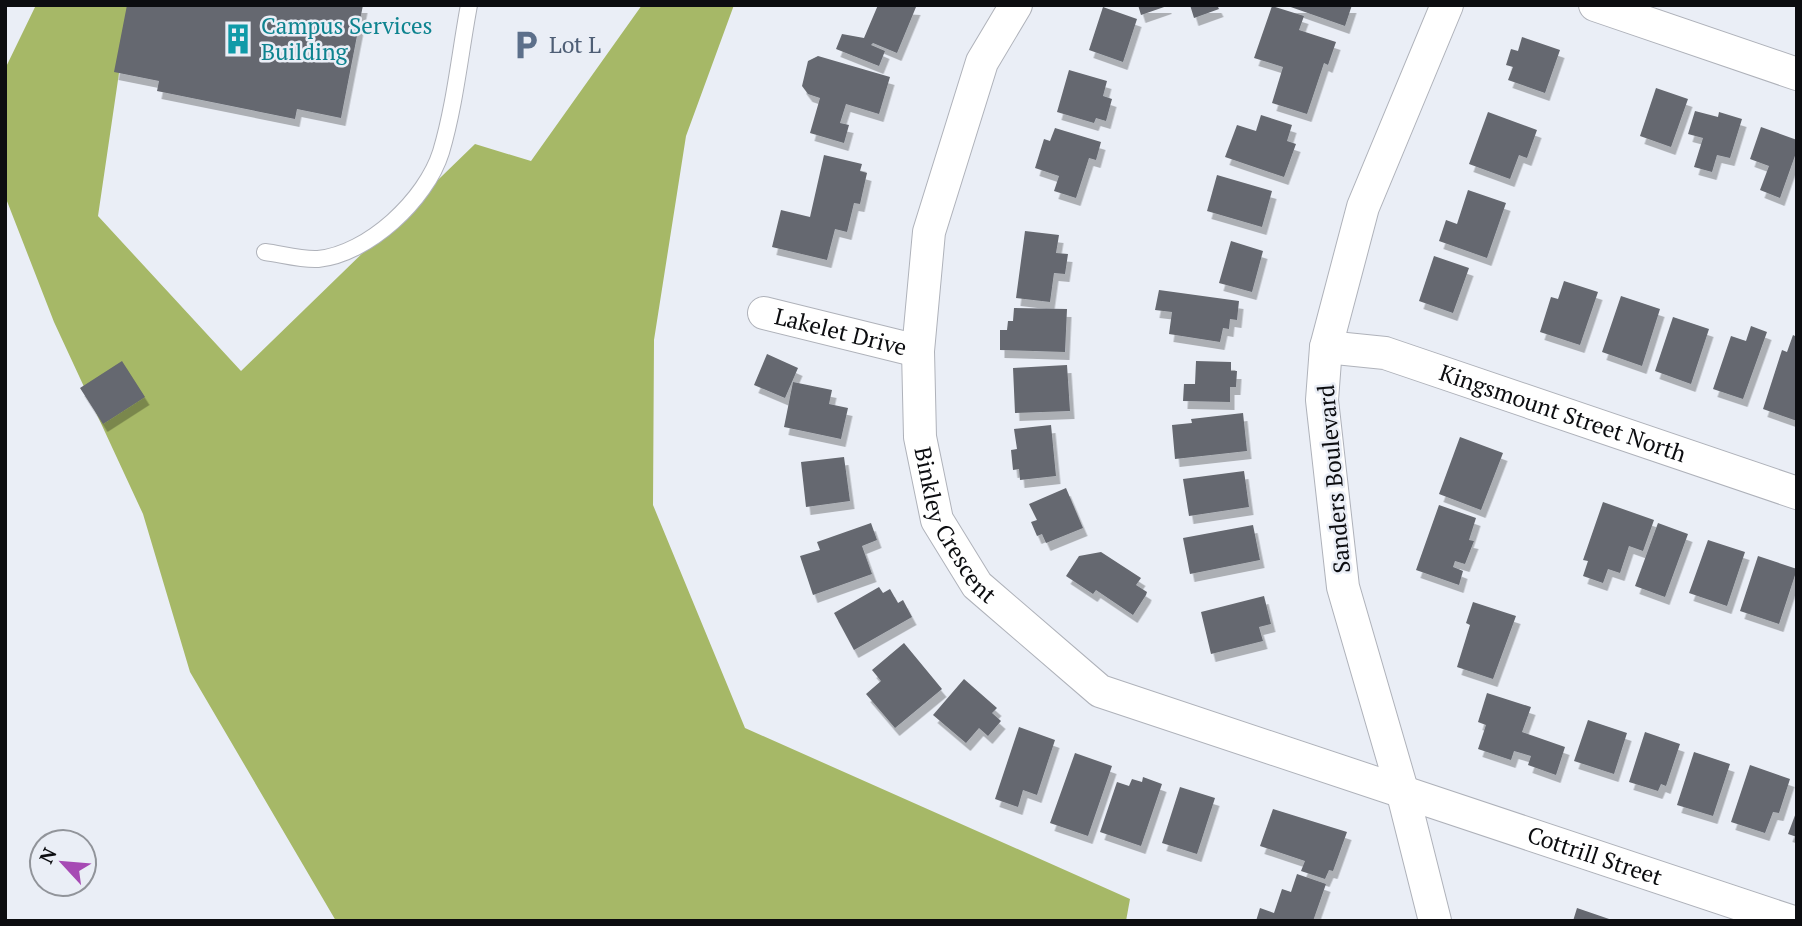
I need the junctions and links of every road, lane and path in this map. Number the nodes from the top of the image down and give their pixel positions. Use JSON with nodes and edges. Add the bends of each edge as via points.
{"nodes":[{"id":1,"x":469,"y":5,"type":"edge"},
{"id":2,"x":1016,"y":5,"type":"edge"},
{"id":3,"x":1447,"y":5,"type":"edge"},
{"id":4,"x":1595,"y":5,"type":"edge"},
{"id":5,"x":1797,"y":74,"type":"edge"},
{"id":6,"x":265,"y":253,"type":"dead end"},
{"id":7,"x":764,"y":313,"type":"dead end"},
{"id":8,"x":1326,"y":347,"type":"junction"},
{"id":9,"x":918,"y":351,"type":"junction"},
{"id":10,"x":1797,"y":493,"type":"edge"},
{"id":11,"x":1402,"y":790,"type":"junction"},
{"id":12,"x":1435,"y":921,"type":"edge"},
{"id":13,"x":1790,"y":921,"type":"edge"}],
"edges":[{"from":1,"to":6,"type":"lane","via":[[441,153],[427,180],[393,223],[355,249],[317,259]]},
{"from":2,"to":9,"type":"street","name":"Binkley Crescent","via":[[982,62],[929,232]]},
{"from":3,"to":8,"type":"street","name":"Sanders Boulevard","via":[[1363,207]]},
{"from":4,"to":5,"type":"street"},
{"from":7,"to":9,"type":"street","name":"Lakelet Drive"},
{"from":8,"to":10,"type":"street","name":"Kingsmount Street North","via":[[1385,353]]},
{"from":8,"to":11,"type":"street","name":"Sanders Boulevard","via":[[1322,400],[1343,587]]},
{"from":9,"to":11,"type":"street","name":"Binkley Crescent","via":[[920,437],[937,520],[977,585],[1018,623],[1100,691]]},
{"from":11,"to":12,"type":"street","name":"Sanders Boulevard"},
{"from":11,"to":13,"type":"street","name":"Cottrill Street"}]}
